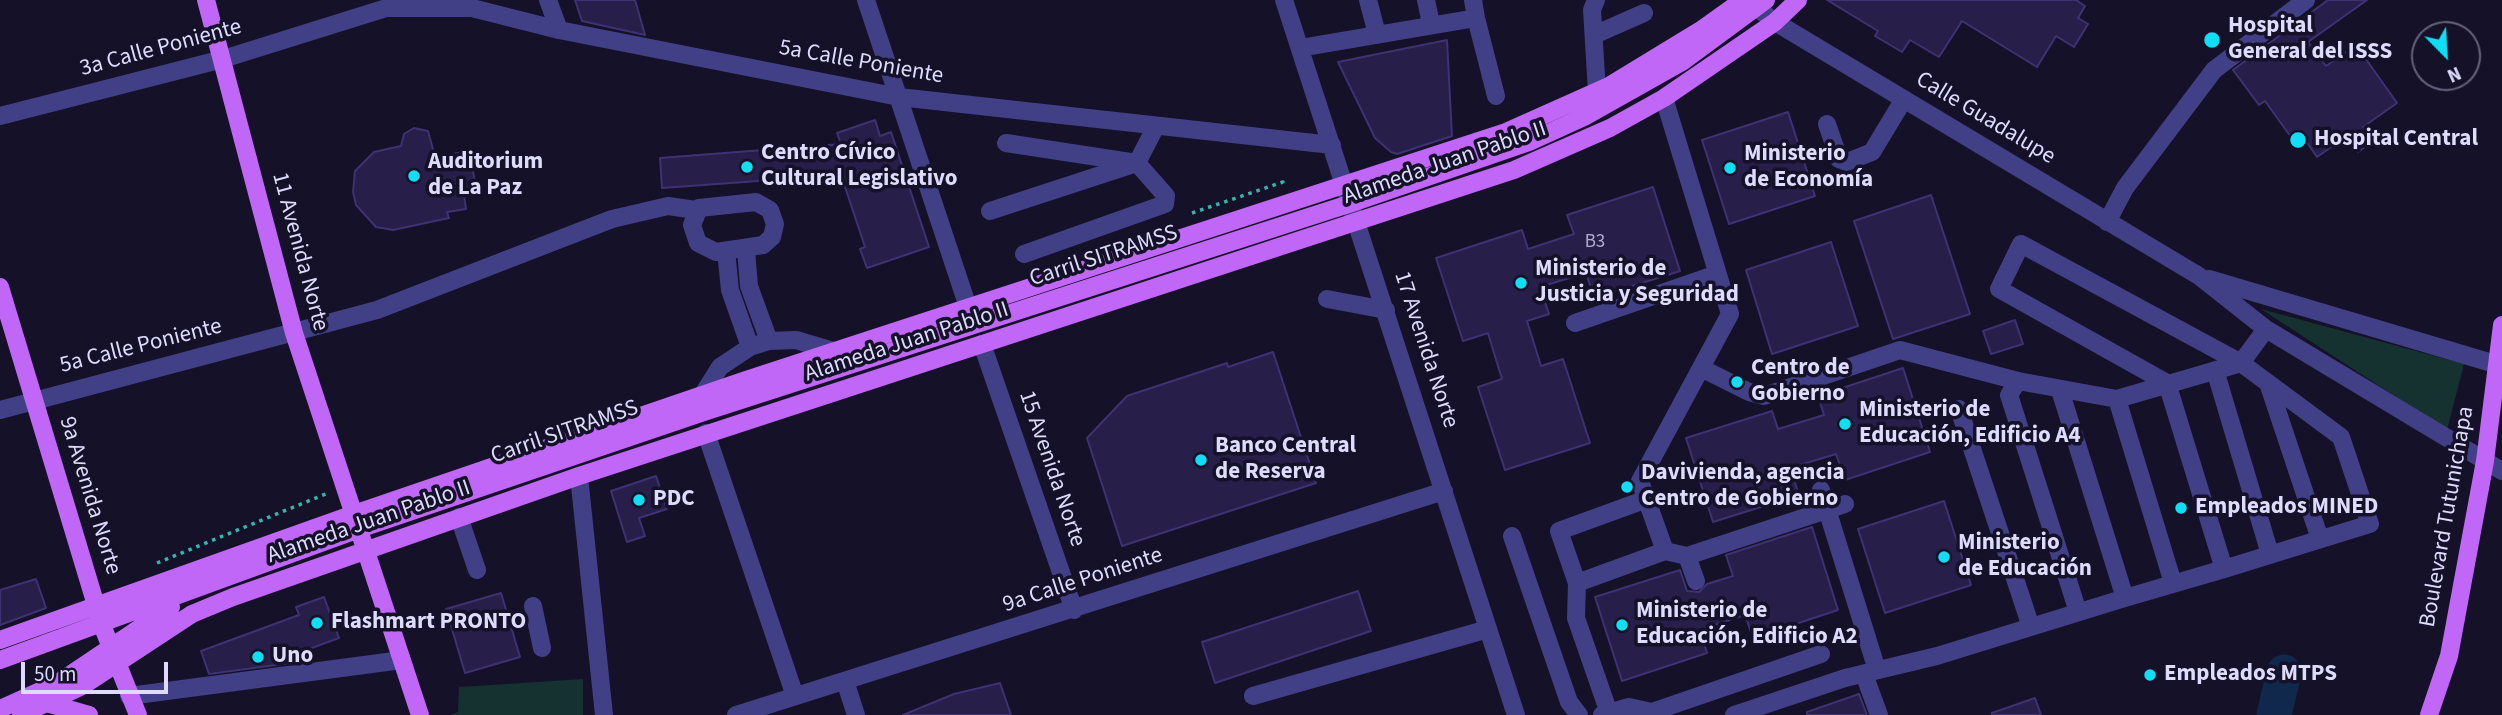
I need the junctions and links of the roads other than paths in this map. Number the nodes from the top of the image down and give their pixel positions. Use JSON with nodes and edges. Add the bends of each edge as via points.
{"nodes":[{"id":1,"x":206,"y":0,"type":"edge"},
{"id":2,"x":413,"y":0,"type":"edge"},
{"id":3,"x":548,"y":0,"type":"edge"},
{"id":4,"x":866,"y":0,"type":"edge"},
{"id":5,"x":1284,"y":0,"type":"edge"},
{"id":6,"x":1368,"y":0,"type":"edge"},
{"id":7,"x":1426,"y":0,"type":"edge"},
{"id":8,"x":1596,"y":0,"type":"edge"},
{"id":9,"x":1798,"y":0,"type":"edge"},
{"id":10,"x":2306,"y":0,"type":"edge"},
{"id":11,"x":1753,"y":2,"type":"edge"},
{"id":12,"x":387,"y":9,"type":"junction"},
{"id":13,"x":1474,"y":9,"type":"edge"},
{"id":14,"x":1644,"y":13,"type":"dead end"},
{"id":15,"x":1775,"y":22,"type":"junction"},
{"id":16,"x":1431,"y":24,"type":"junction"},
{"id":17,"x":559,"y":30,"type":"junction"},
{"id":18,"x":1377,"y":34,"type":"junction"},
{"id":19,"x":1594,"y":35,"type":"junction"},
{"id":20,"x":1300,"y":48,"type":"junction"},
{"id":21,"x":223,"y":59,"type":"junction"},
{"id":22,"x":1597,"y":92,"type":"junction"},
{"id":23,"x":1496,"y":96,"type":"dead end"},
{"id":24,"x":898,"y":97,"type":"junction"},
{"id":25,"x":1664,"y":99,"type":"junction"},
{"id":26,"x":1904,"y":99,"type":"junction"},
{"id":27,"x":0,"y":116,"type":"edge"},
{"id":28,"x":1828,"y":124,"type":"dead end"},
{"id":29,"x":1156,"y":125,"type":"junction"},
{"id":30,"x":1006,"y":142,"type":"dead end"},
{"id":31,"x":1332,"y":145,"type":"junction"},
{"id":32,"x":1137,"y":163,"type":"junction"},
{"id":33,"x":1349,"y":194,"type":"junction"},
{"id":34,"x":696,"y":210,"type":"junction"},
{"id":35,"x":990,"y":211,"type":"dead end"},
{"id":36,"x":1358,"y":220,"type":"junction"},
{"id":37,"x":2107,"y":222,"type":"junction"},
{"id":38,"x":746,"y":250,"type":"junction"},
{"id":39,"x":726,"y":251,"type":"junction"},
{"id":40,"x":1024,"y":254,"type":"dead end"},
{"id":41,"x":1717,"y":274,"type":"junction"},
{"id":42,"x":2199,"y":276,"type":"junction"},
{"id":43,"x":0,"y":288,"type":"edge"},
{"id":44,"x":1327,"y":299,"type":"dead end"},
{"id":45,"x":968,"y":307,"type":"junction"},
{"id":46,"x":1387,"y":310,"type":"junction"},
{"id":47,"x":1575,"y":323,"type":"dead end"},
{"id":48,"x":2502,"y":325,"type":"edge"},
{"id":49,"x":2266,"y":329,"type":"junction"},
{"id":50,"x":294,"y":333,"type":"junction"},
{"id":51,"x":769,"y":341,"type":"junction"},
{"id":52,"x":982,"y":344,"type":"junction"},
{"id":53,"x":750,"y":347,"type":"junction"},
{"id":54,"x":833,"y":351,"type":"junction"},
{"id":55,"x":2241,"y":363,"type":"junction"},
{"id":56,"x":2500,"y":365,"type":"edge"},
{"id":57,"x":1701,"y":368,"type":"junction"},
{"id":58,"x":2215,"y":370,"type":"junction"},
{"id":59,"x":2018,"y":382,"type":"junction"},
{"id":60,"x":2167,"y":383,"type":"junction"},
{"id":61,"x":2268,"y":383,"type":"junction"},
{"id":62,"x":2060,"y":390,"type":"junction"},
{"id":63,"x":703,"y":394,"type":"junction"},
{"id":64,"x":2117,"y":399,"type":"junction"},
{"id":65,"x":34,"y":400,"type":"junction"},
{"id":66,"x":1959,"y":409,"type":"dead end"},
{"id":67,"x":0,"y":410,"type":"edge"},
{"id":68,"x":706,"y":433,"type":"junction"},
{"id":69,"x":2485,"y":461,"type":"junction"},
{"id":70,"x":2502,"y":471,"type":"edge"},
{"id":71,"x":579,"y":476,"type":"junction"},
{"id":72,"x":1821,"y":490,"type":"dead end"},
{"id":73,"x":1444,"y":491,"type":"junction"},
{"id":74,"x":1647,"y":499,"type":"junction"},
{"id":75,"x":1845,"y":503,"type":"dead end"},
{"id":76,"x":1827,"y":509,"type":"junction"},
{"id":77,"x":459,"y":517,"type":"junction"},
{"id":78,"x":357,"y":522,"type":"junction"},
{"id":79,"x":1512,"y":536,"type":"dead end"},
{"id":80,"x":2320,"y":539,"type":"junction"},
{"id":81,"x":366,"y":549,"type":"junction"},
{"id":82,"x":1665,"y":551,"type":"junction"},
{"id":83,"x":2270,"y":554,"type":"junction"},
{"id":84,"x":1687,"y":555,"type":"junction"},
{"id":85,"x":2224,"y":569,"type":"junction"},
{"id":86,"x":478,"y":570,"type":"dead end"},
{"id":87,"x":1696,"y":581,"type":"dead end"},
{"id":88,"x":1577,"y":583,"type":"junction"},
{"id":89,"x":2173,"y":583,"type":"junction"},
{"id":90,"x":194,"y":592,"type":"junction"},
{"id":91,"x":2126,"y":598,"type":"junction"},
{"id":92,"x":533,"y":606,"type":"dead end"},
{"id":93,"x":97,"y":607,"type":"junction"},
{"id":94,"x":1074,"y":610,"type":"junction"},
{"id":95,"x":2078,"y":612,"type":"junction"},
{"id":96,"x":102,"y":625,"type":"junction"},
{"id":97,"x":2031,"y":627,"type":"junction"},
{"id":98,"x":1488,"y":629,"type":"junction"},
{"id":99,"x":0,"y":640,"type":"edge"},
{"id":100,"x":542,"y":648,"type":"dead end"},
{"id":101,"x":1821,"y":654,"type":"dead end"},
{"id":102,"x":113,"y":657,"type":"junction"},
{"id":103,"x":0,"y":660,"type":"edge"},
{"id":104,"x":402,"y":660,"type":"junction"},
{"id":105,"x":1871,"y":672,"type":"junction"},
{"id":106,"x":845,"y":681,"type":"junction"},
{"id":107,"x":129,"y":696,"type":"junction"},
{"id":108,"x":795,"y":696,"type":"junction"},
{"id":109,"x":1253,"y":696,"type":"dead end"},
{"id":110,"x":50,"y":704,"type":"junction"},
{"id":111,"x":0,"y":709,"type":"edge"},
{"id":112,"x":1606,"y":714,"type":"edge"},
{"id":113,"x":21,"y":715,"type":"edge"},
{"id":114,"x":89,"y":715,"type":"edge"},
{"id":115,"x":138,"y":715,"type":"edge"},
{"id":116,"x":420,"y":715,"type":"edge"},
{"id":117,"x":604,"y":715,"type":"edge"},
{"id":118,"x":736,"y":715,"type":"edge"},
{"id":119,"x":856,"y":715,"type":"edge"},
{"id":120,"x":1516,"y":715,"type":"edge"},
{"id":121,"x":1579,"y":715,"type":"edge"},
{"id":122,"x":1734,"y":715,"type":"edge"},
{"id":123,"x":1879,"y":715,"type":"edge"},
{"id":124,"x":2429,"y":715,"type":"edge"}],
"edges":[{"from":1,"to":21,"type":"main road","name":"11 Avenida Norte"},
{"from":2,"to":12,"type":"street","name":"3a Calle Poniente"},
{"from":3,"to":17,"type":"street"},
{"from":4,"to":24,"type":"street"},
{"from":5,"to":20,"type":"street","name":"17 Avenida Norte"},
{"from":6,"to":18,"type":"street"},
{"from":7,"to":16,"type":"street"},
{"from":8,"to":19,"type":"street"},
{"from":9,"to":15,"type":"main road","name":"Alameda Juan Pablo II"},
{"from":10,"to":37,"type":"street","via":[[2214,70],[2125,188]]},
{"from":11,"to":15,"type":"street","name":"Calle Guadalupe"},
{"from":11,"to":22,"type":"main road","name":"Alameda Juan Pablo II"},
{"from":11,"to":33,"type":"main road","name":"Carril SITRAMSS","via":[[1682,62],[1586,116],[1494,155]]},
{"from":12,"to":17,"type":"street","name":"5a Calle Poniente","via":[[472,8]]},
{"from":12,"to":21,"type":"street","name":"3a Calle Poniente"},
{"from":13,"to":16,"type":"street"},
{"from":13,"to":23,"type":"street"},
{"from":14,"to":19,"type":"street"},
{"from":15,"to":25,"type":"main road","name":"Alameda Juan Pablo II"},
{"from":15,"to":26,"type":"street","name":"Calle Guadalupe"},
{"from":16,"to":18,"type":"street"},
{"from":17,"to":24,"type":"street","name":"5a Calle Poniente"},
{"from":18,"to":20,"type":"street"},
{"from":19,"to":22,"type":"street"},
{"from":20,"to":31,"type":"street","name":"17 Avenida Norte"},
{"from":21,"to":27,"type":"street","name":"3a Calle Poniente"},
{"from":21,"to":50,"type":"main road","name":"11 Avenida Norte"},
{"from":22,"to":33,"type":"main road","name":"Alameda Juan Pablo II"},
{"from":24,"to":29,"type":"street","name":"5a Calle Poniente"},
{"from":24,"to":45,"type":"street"},
{"from":25,"to":36,"type":"main road","name":"Alameda Juan Pablo II","via":[[1514,170]]},
{"from":25,"to":41,"type":"street"},
{"from":26,"to":28,"type":"street","via":[[1872,152],[1846,162],[1839,159]]},
{"from":26,"to":37,"type":"street","name":"Calle Guadalupe"},
{"from":29,"to":31,"type":"street","name":"5a Calle Poniente"},
{"from":29,"to":32,"type":"street"},
{"from":30,"to":32,"type":"street"},
{"from":31,"to":33,"type":"street","name":"17 Avenida Norte"},
{"from":32,"to":35,"type":"street"},
{"from":32,"to":40,"type":"street","via":[[1166,196],[1165,204]]},
{"from":33,"to":36,"type":"street","name":"17 Avenida Norte"},
{"from":33,"to":45,"type":"main road","name":"Alameda Juan Pablo II"},
{"from":33,"to":78,"type":"main road","name":"Carril SITRAMSS","via":[[704,412]]},
{"from":34,"to":38,"type":"street","via":[[756,202],[766,206],[775,223],[772,237]]},
{"from":34,"to":39,"type":"street","via":[[692,225],[698,243]]},
{"from":34,"to":50,"type":"street","name":"5a Calle Poniente","via":[[668,206],[612,219],[377,310]]},
{"from":36,"to":46,"type":"street","name":"17 Avenida Norte"},
{"from":36,"to":52,"type":"main road","name":"Alameda Juan Pablo II"},
{"from":37,"to":42,"type":"street","name":"Calle Guadalupe"},
{"from":38,"to":39,"type":"street"},
{"from":38,"to":51,"type":"street","via":[[749,286]]},
{"from":39,"to":53,"type":"street","via":[[730,290]]},
{"from":41,"to":47,"type":"street"},
{"from":41,"to":57,"type":"street","via":[[1730,314]]},
{"from":42,"to":49,"type":"street","name":"Calle Guadalupe"},
{"from":42,"to":56,"type":"street","name":"Calle Guadalupe"},
{"from":43,"to":65,"type":"main road","name":"9a Avenida Norte"},
{"from":44,"to":46,"type":"street"},
{"from":45,"to":54,"type":"main road","name":"Alameda Juan Pablo II"},
{"from":46,"to":73,"type":"street","name":"17 Avenida Norte"},
{"from":48,"to":56,"type":"main road","name":"Boulevard Tutunichapa"},
{"from":49,"to":55,"type":"street"},
{"from":49,"to":69,"type":"street","name":"Calle Guadalupe"},
{"from":50,"to":65,"type":"street","name":"5a Calle Poniente"},
{"from":50,"to":78,"type":"main road","name":"11 Avenida Norte"},
{"from":51,"to":53,"type":"street"},
{"from":51,"to":54,"type":"street","via":[[809,342]]},
{"from":52,"to":68,"type":"main road","name":"Alameda Juan Pablo II"},
{"from":52,"to":94,"type":"street","name":"15 Avenida Norte"},
{"from":53,"to":63,"type":"street","via":[[720,367]]},
{"from":54,"to":63,"type":"main road","name":"Alameda Juan Pablo II"},
{"from":55,"to":58,"type":"street"},
{"from":55,"to":60,"type":"street","via":[[2021,244],[1999,289]]},
{"from":55,"to":61,"type":"street"},
{"from":56,"to":69,"type":"main road","name":"Boulevard Tutunichapa"},
{"from":57,"to":59,"type":"street","via":[[1764,396],[1900,350]]},
{"from":57,"to":74,"type":"street","via":[[1640,481]]},
{"from":58,"to":60,"type":"street"},
{"from":58,"to":83,"type":"street"},
{"from":59,"to":62,"type":"street"},
{"from":59,"to":95,"type":"street","via":[[2009,395]]},
{"from":60,"to":64,"type":"street"},
{"from":60,"to":85,"type":"street"},
{"from":61,"to":80,"type":"street"},
{"from":61,"to":80,"type":"street","via":[[2341,437],[2370,524]]},
{"from":62,"to":64,"type":"street"},
{"from":62,"to":91,"type":"street"},
{"from":63,"to":78,"type":"main road","name":"Alameda Juan Pablo II"},
{"from":64,"to":89,"type":"street"},
{"from":65,"to":67,"type":"street","name":"5a Calle Poniente"},
{"from":65,"to":93,"type":"main road","name":"9a Avenida Norte"},
{"from":66,"to":97,"type":"street"},
{"from":68,"to":71,"type":"main road","name":"Alameda Juan Pablo II"},
{"from":68,"to":108,"type":"street"},
{"from":69,"to":70,"type":"street","name":"Calle Guadalupe"},
{"from":69,"to":124,"type":"main road","name":"Boulevard Tutunichapa","via":[[2449,656]]},
{"from":71,"to":77,"type":"main road","name":"Alameda Juan Pablo II"},
{"from":71,"to":117,"type":"street"},
{"from":72,"to":76,"type":"street"},
{"from":73,"to":94,"type":"street","name":"9a Calle Poniente"},
{"from":73,"to":98,"type":"street","name":"17 Avenida Norte"},
{"from":74,"to":82,"type":"street"},
{"from":74,"to":88,"type":"street","via":[[1559,531]]},
{"from":75,"to":76,"type":"street"},
{"from":76,"to":84,"type":"street"},
{"from":76,"to":105,"type":"street"},
{"from":77,"to":81,"type":"main road","name":"Alameda Juan Pablo II"},
{"from":77,"to":86,"type":"street"},
{"from":78,"to":81,"type":"main road","name":"11 Avenida Norte"},
{"from":78,"to":90,"type":"main road","name":"Carril SITRAMSS"},
{"from":78,"to":93,"type":"main road","name":"Alameda Juan Pablo II"},
{"from":79,"to":121,"type":"street","via":[[1569,702]]},
{"from":80,"to":83,"type":"street"},
{"from":81,"to":102,"type":"main road","name":"Alameda Juan Pablo II","via":[[192,614]]},
{"from":81,"to":104,"type":"main road","name":"11 Avenida Norte"},
{"from":82,"to":84,"type":"street"},
{"from":82,"to":88,"type":"street"},
{"from":83,"to":85,"type":"street"},
{"from":84,"to":87,"type":"street"},
{"from":85,"to":89,"type":"street"},
{"from":88,"to":112,"type":"street","via":[[1576,618]]},
{"from":89,"to":91,"type":"street"},
{"from":90,"to":96,"type":"main road","name":"Carril SITRAMSS"},
{"from":90,"to":102,"type":"main road","name":"Carril SITRAMSS"},
{"from":91,"to":95,"type":"street"},
{"from":92,"to":100,"type":"street"},
{"from":93,"to":96,"type":"main road","name":"9a Avenida Norte"},
{"from":93,"to":99,"type":"main road","name":"Alameda Juan Pablo II"},
{"from":94,"to":106,"type":"street","name":"9a Calle Poniente"},
{"from":95,"to":97,"type":"street"},
{"from":96,"to":102,"type":"main road","name":"9a Avenida Norte"},
{"from":96,"to":103,"type":"main road","name":"Carril SITRAMSS"},
{"from":97,"to":105,"type":"street"},
{"from":98,"to":109,"type":"street"},
{"from":98,"to":120,"type":"street","name":"17 Avenida Norte"},
{"from":101,"to":112,"type":"street","via":[[1652,712],[1629,707]]},
{"from":102,"to":107,"type":"main road","name":"9a Avenida Norte"},
{"from":102,"to":110,"type":"main road","name":"Alameda Juan Pablo II"},
{"from":102,"to":111,"type":"main road","name":"Carril SITRAMSS"},
{"from":104,"to":107,"type":"street"},
{"from":104,"to":116,"type":"main road","name":"11 Avenida Norte"},
{"from":105,"to":122,"type":"street"},
{"from":105,"to":123,"type":"street"},
{"from":106,"to":108,"type":"street","name":"9a Calle Poniente"},
{"from":106,"to":119,"type":"street"},
{"from":107,"to":115,"type":"main road","name":"9a Avenida Norte"},
{"from":108,"to":118,"type":"street","name":"9a Calle Poniente"},
{"from":110,"to":113,"type":"main road","name":"Alameda Juan Pablo II"},
{"from":110,"to":114,"type":"main road"}]}
